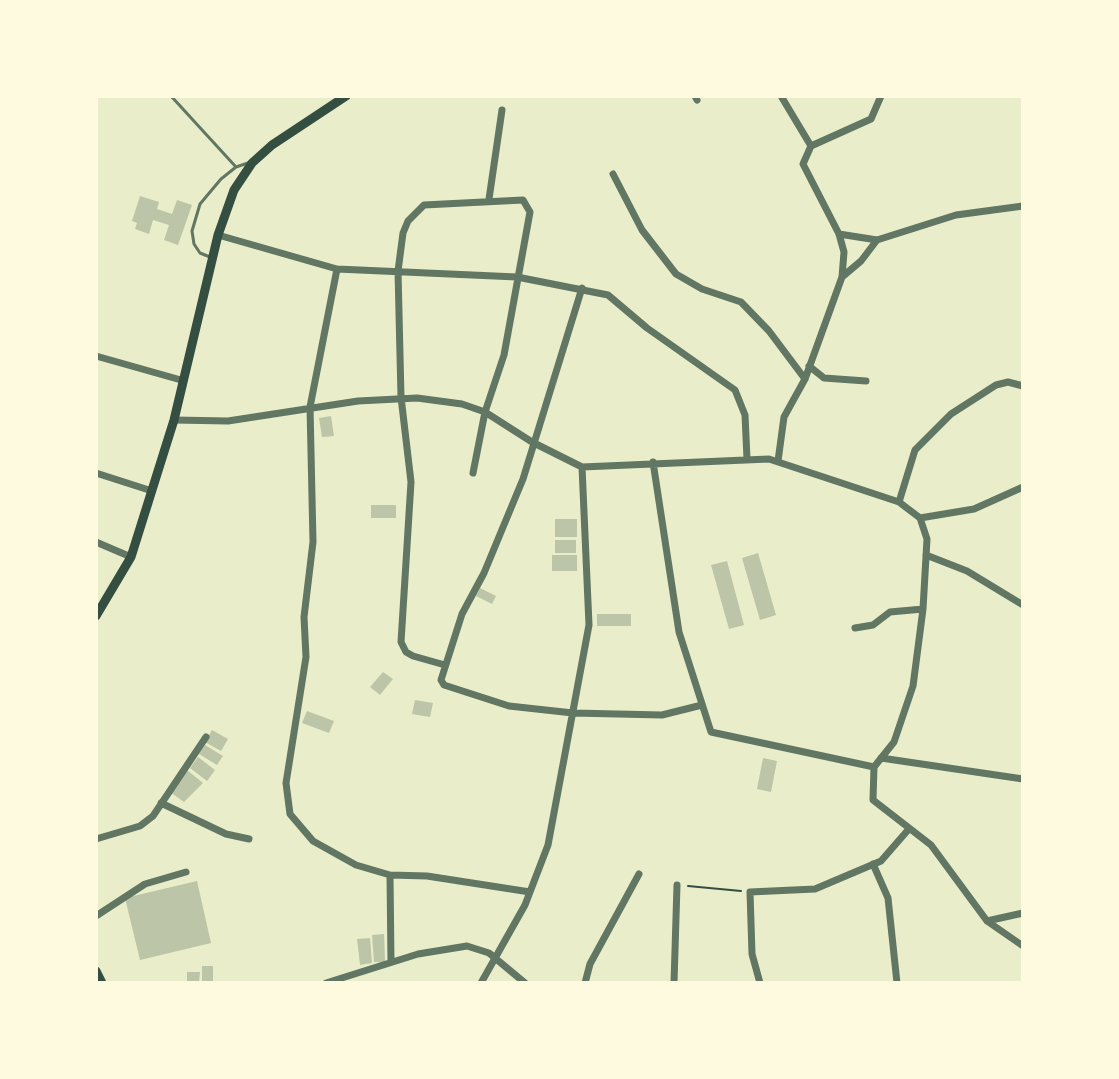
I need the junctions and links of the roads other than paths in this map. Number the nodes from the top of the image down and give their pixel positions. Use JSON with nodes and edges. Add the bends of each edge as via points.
{"nodes":[{"id":1,"x":171,"y":96,"type":"edge"},
{"id":2,"x":346,"y":96,"type":"edge"},
{"id":3,"x":781,"y":96,"type":"edge"},
{"id":4,"x":880,"y":97,"type":"edge"},
{"id":5,"x":502,"y":110,"type":"dead end"},
{"id":6,"x":811,"y":146,"type":"junction"},
{"id":7,"x":252,"y":163,"type":"junction"},
{"id":8,"x":236,"y":167,"type":"junction"},
{"id":9,"x":613,"y":174,"type":"dead end"},
{"id":10,"x":489,"y":199,"type":"junction"},
{"id":11,"x":1023,"y":206,"type":"edge"},
{"id":12,"x":839,"y":234,"type":"junction"},
{"id":13,"x":218,"y":235,"type":"junction"},
{"id":14,"x":877,"y":240,"type":"junction"},
{"id":15,"x":212,"y":258,"type":"junction"},
{"id":16,"x":337,"y":269,"type":"junction"},
{"id":17,"x":398,"y":271,"type":"junction"},
{"id":18,"x":517,"y":277,"type":"junction"},
{"id":19,"x":842,"y":277,"type":"junction"},
{"id":20,"x":582,"y":288,"type":"junction"},
{"id":21,"x":96,"y":356,"type":"edge"},
{"id":22,"x":809,"y":366,"type":"junction"},
{"id":23,"x":805,"y":379,"type":"junction"},
{"id":24,"x":181,"y":380,"type":"junction"},
{"id":25,"x":866,"y":381,"type":"dead end"},
{"id":26,"x":1023,"y":386,"type":"edge"},
{"id":27,"x":401,"y":397,"type":"junction"},
{"id":28,"x":310,"y":407,"type":"junction"},
{"id":29,"x":485,"y":412,"type":"junction"},
{"id":30,"x":174,"y":420,"type":"junction"},
{"id":31,"x":532,"y":442,"type":"junction"},
{"id":32,"x":747,"y":459,"type":"junction"},
{"id":33,"x":778,"y":461,"type":"junction"},
{"id":34,"x":653,"y":462,"type":"junction"},
{"id":35,"x":582,"y":467,"type":"junction"},
{"id":36,"x":96,"y":473,"type":"edge"},
{"id":37,"x":473,"y":473,"type":"dead end"},
{"id":38,"x":1023,"y":487,"type":"edge"},
{"id":39,"x":152,"y":491,"type":"junction"},
{"id":40,"x":899,"y":502,"type":"junction"},
{"id":41,"x":920,"y":518,"type":"junction"},
{"id":42,"x":96,"y":542,"type":"edge"},
{"id":43,"x":926,"y":555,"type":"junction"},
{"id":44,"x":131,"y":557,"type":"junction"},
{"id":45,"x":1023,"y":605,"type":"edge"},
{"id":46,"x":923,"y":609,"type":"junction"},
{"id":47,"x":96,"y":616,"type":"edge"},
{"id":48,"x":855,"y":628,"type":"dead end"},
{"id":49,"x":445,"y":665,"type":"junction"},
{"id":50,"x":702,"y":705,"type":"junction"},
{"id":51,"x":573,"y":713,"type":"junction"},
{"id":52,"x":206,"y":737,"type":"dead end"},
{"id":53,"x":881,"y":758,"type":"junction"},
{"id":54,"x":874,"y":767,"type":"junction"},
{"id":55,"x":1023,"y":779,"type":"edge"},
{"id":56,"x":161,"y":803,"type":"junction"},
{"id":57,"x":908,"y":830,"type":"junction"},
{"id":58,"x":96,"y":839,"type":"edge"},
{"id":59,"x":249,"y":839,"type":"dead end"},
{"id":60,"x":873,"y":864,"type":"junction"},
{"id":61,"x":186,"y":872,"type":"dead end"},
{"id":62,"x":639,"y":874,"type":"dead end"},
{"id":63,"x":390,"y":875,"type":"junction"},
{"id":64,"x":677,"y":885,"type":"road end"},
{"id":65,"x":530,"y":892,"type":"junction"},
{"id":66,"x":1023,"y":913,"type":"edge"},
{"id":67,"x":96,"y":916,"type":"edge"},
{"id":68,"x":987,"y":921,"type":"junction"},
{"id":69,"x":1023,"y":946,"type":"edge"},
{"id":70,"x":494,"y":960,"type":"junction"},
{"id":71,"x":391,"y":962,"type":"junction"},
{"id":72,"x":96,"y":971,"type":"edge"},
{"id":73,"x":102,"y":983,"type":"edge"},
{"id":74,"x":326,"y":983,"type":"edge"},
{"id":75,"x":481,"y":983,"type":"edge"},
{"id":76,"x":525,"y":983,"type":"edge"},
{"id":77,"x":585,"y":983,"type":"edge"},
{"id":78,"x":674,"y":983,"type":"edge"},
{"id":79,"x":760,"y":983,"type":"edge"},
{"id":80,"x":897,"y":983,"type":"edge"}],
"edges":[{"from":1,"to":8,"type":"lane"},
{"from":2,"to":7,"type":"main road"},
{"from":3,"to":6,"type":"street"},
{"from":4,"to":6,"type":"street","via":[[871,119]]},
{"from":5,"to":10,"type":"street"},
{"from":6,"to":12,"type":"street","via":[[803,164]]},
{"from":7,"to":8,"type":"lane"},
{"from":7,"to":13,"type":"main road","via":[[234,190]]},
{"from":8,"to":15,"type":"lane","via":[[200,204],[195,217],[194,244]]},
{"from":9,"to":23,"type":"street","via":[[642,230],[676,274],[741,302]]},
{"from":10,"to":17,"type":"street","via":[[424,205],[403,233]]},
{"from":10,"to":18,"type":"street","via":[[528,204]]},
{"from":11,"to":14,"type":"street","via":[[956,215]]},
{"from":12,"to":14,"type":"street"},
{"from":12,"to":19,"type":"street"},
{"from":13,"to":15,"type":"main road"},
{"from":13,"to":16,"type":"street"},
{"from":14,"to":19,"type":"street"},
{"from":15,"to":24,"type":"main road"},
{"from":16,"to":17,"type":"street"},
{"from":16,"to":28,"type":"street"},
{"from":17,"to":18,"type":"street"},
{"from":17,"to":27,"type":"street"},
{"from":18,"to":20,"type":"street"},
{"from":18,"to":29,"type":"street","via":[[504,355]]},
{"from":19,"to":22,"type":"street"},
{"from":20,"to":31,"type":"street"},
{"from":20,"to":32,"type":"street","via":[[615,299],[735,390],[745,415]]},
{"from":21,"to":24,"type":"street"},
{"from":22,"to":23,"type":"street"},
{"from":22,"to":25,"type":"street","via":[[824,378]]},
{"from":23,"to":33,"type":"street","via":[[784,417]]},
{"from":24,"to":30,"type":"main road"},
{"from":26,"to":40,"type":"street","via":[[996,385],[951,414],[915,450]]},
{"from":27,"to":28,"type":"street"},
{"from":27,"to":29,"type":"street"},
{"from":27,"to":49,"type":"street","via":[[411,482],[401,642],[413,656]]},
{"from":28,"to":30,"type":"street","via":[[228,421]]},
{"from":28,"to":63,"type":"street","via":[[313,542],[304,617],[306,657],[286,783],[290,814],[313,841],[356,865]]},
{"from":29,"to":31,"type":"street"},
{"from":29,"to":37,"type":"street"},
{"from":30,"to":39,"type":"main road"},
{"from":31,"to":35,"type":"street"},
{"from":31,"to":49,"type":"street","via":[[509,516],[462,614]]},
{"from":32,"to":33,"type":"street"},
{"from":32,"to":34,"type":"street"},
{"from":33,"to":40,"type":"street"},
{"from":34,"to":35,"type":"street"},
{"from":34,"to":50,"type":"street","via":[[679,632]]},
{"from":35,"to":51,"type":"street","via":[[589,625]]},
{"from":36,"to":39,"type":"street"},
{"from":38,"to":41,"type":"street","via":[[974,509]]},
{"from":39,"to":44,"type":"main road"},
{"from":40,"to":41,"type":"street"},
{"from":41,"to":43,"type":"street"},
{"from":42,"to":44,"type":"street"},
{"from":43,"to":45,"type":"street","via":[[967,571]]},
{"from":43,"to":46,"type":"street"},
{"from":44,"to":47,"type":"main road"},
{"from":46,"to":48,"type":"street","via":[[890,612],[873,625]]},
{"from":46,"to":53,"type":"street","via":[[913,686],[894,742]]},
{"from":49,"to":51,"type":"street","via":[[444,685],[509,706]]},
{"from":50,"to":51,"type":"street","via":[[662,715]]},
{"from":50,"to":54,"type":"street","via":[[713,734]]},
{"from":51,"to":65,"type":"street","via":[[548,845]]},
{"from":52,"to":56,"type":"street"},
{"from":53,"to":54,"type":"street"},
{"from":53,"to":55,"type":"street"},
{"from":54,"to":57,"type":"street","via":[[873,800]]},
{"from":56,"to":58,"type":"street","via":[[140,826]]},
{"from":56,"to":59,"type":"street","via":[[226,834]]},
{"from":57,"to":60,"type":"street"},
{"from":57,"to":68,"type":"street","via":[[931,845]]},
{"from":60,"to":79,"type":"street","via":[[815,889],[750,892],[752,954]]},
{"from":60,"to":80,"type":"street","via":[[888,898]]},
{"from":61,"to":67,"type":"street","via":[[145,884]]},
{"from":62,"to":77,"type":"street"},
{"from":63,"to":65,"type":"street"},
{"from":63,"to":71,"type":"street"},
{"from":64,"to":78,"type":"street"},
{"from":65,"to":70,"type":"street"},
{"from":66,"to":68,"type":"street"},
{"from":68,"to":69,"type":"street"},
{"from":70,"to":71,"type":"street","via":[[467,946]]},
{"from":70,"to":75,"type":"street"},
{"from":70,"to":76,"type":"street"},
{"from":71,"to":74,"type":"street"},
{"from":72,"to":73,"type":"main road"}]}
